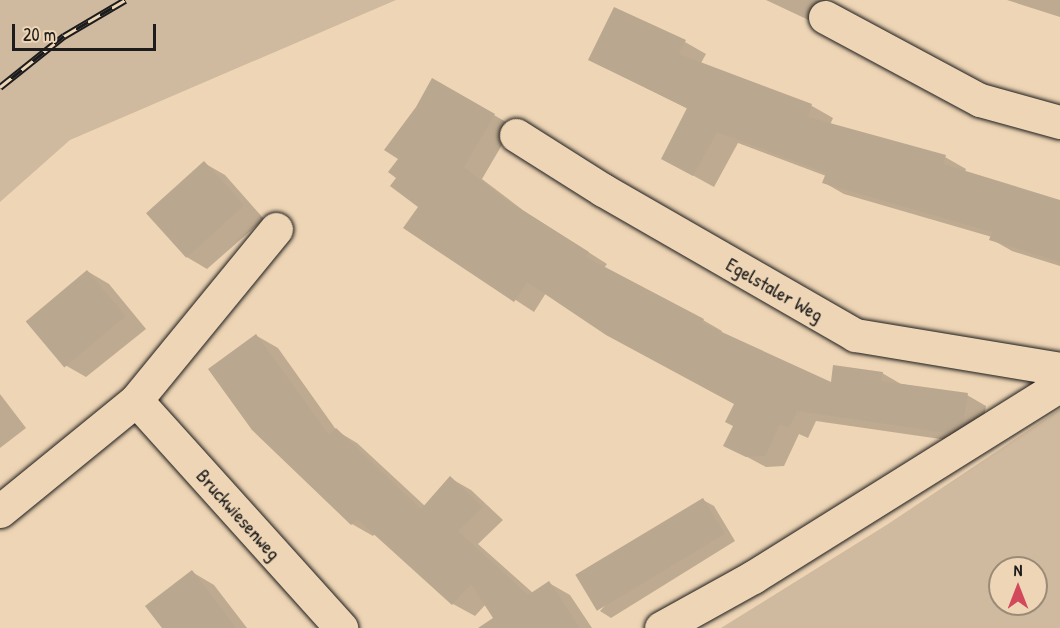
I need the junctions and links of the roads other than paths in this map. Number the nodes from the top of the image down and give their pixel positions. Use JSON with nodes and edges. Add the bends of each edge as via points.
{"nodes":[{"id":1,"x":825,"y":16,"type":"dead end"},
{"id":2,"x":1060,"y":122,"type":"edge"},
{"id":3,"x":516,"y":135,"type":"dead end"},
{"id":4,"x":276,"y":229,"type":"dead end"},
{"id":5,"x":1060,"y":369,"type":"edge"},
{"id":6,"x":1060,"y":385,"type":"edge"},
{"id":7,"x":136,"y":400,"type":"junction"},
{"id":8,"x":0,"y":511,"type":"edge"},
{"id":9,"x":342,"y":628,"type":"edge"},
{"id":10,"x":661,"y":628,"type":"edge"}],
"edges":[{"from":1,"to":2,"type":"street","via":[[980,100]]},
{"from":3,"to":5,"type":"street","name":"Egelstaler Weg","via":[[603,190],[855,335]]},
{"from":4,"to":7,"type":"street"},
{"from":6,"to":10,"type":"street","via":[[753,577]]},
{"from":7,"to":8,"type":"street"},
{"from":7,"to":9,"type":"street","name":"Bruckwiesenweg"}]}
